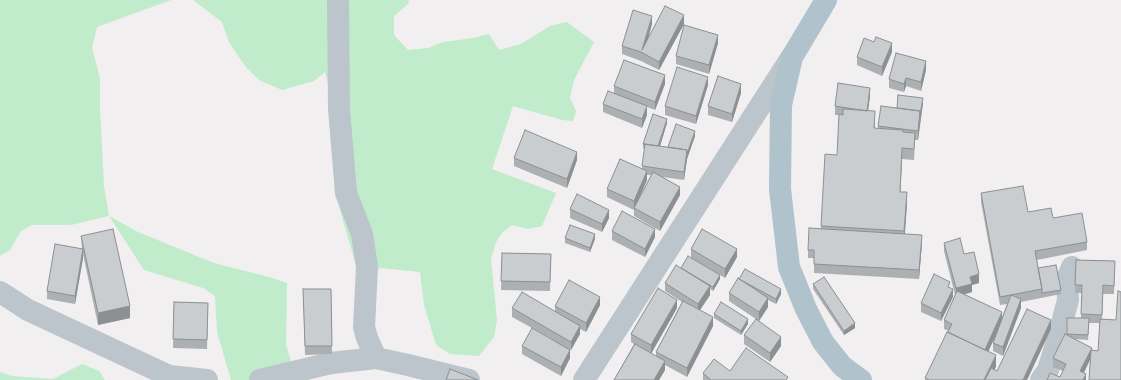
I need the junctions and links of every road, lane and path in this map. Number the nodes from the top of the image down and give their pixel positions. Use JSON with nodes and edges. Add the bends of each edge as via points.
{"nodes":[{"id":1,"x":338,"y":0,"type":"edge"},
{"id":2,"x":826,"y":0,"type":"edge"},
{"id":3,"x":792,"y":57,"type":"junction"},
{"id":4,"x":1072,"y":267,"type":"dead end"},
{"id":5,"x":0,"y":292,"type":"edge"},
{"id":6,"x":376,"y":358,"type":"junction"},
{"id":7,"x":207,"y":380,"type":"edge"},
{"id":8,"x":260,"y":380,"type":"edge"},
{"id":9,"x":469,"y":380,"type":"edge"},
{"id":10,"x":584,"y":380,"type":"edge"},
{"id":11,"x":861,"y":380,"type":"edge"},
{"id":12,"x":1041,"y":380,"type":"edge"}],
"edges":[{"from":1,"to":6,"type":"street","via":[[339,109],[346,193],[362,234],[367,267],[364,327]]},
{"from":2,"to":3,"type":"main road"},
{"from":3,"to":10,"type":"street"},
{"from":3,"to":11,"type":"main road","via":[[781,105],[780,189],[789,267],[823,342],[842,366]]},
{"from":4,"to":12,"type":"street","via":[[1067,279],[1068,300],[1058,338],[1048,370]]},
{"from":5,"to":7,"type":"street","via":[[28,310],[169,376]]},
{"from":6,"to":8,"type":"street","via":[[331,363]]},
{"from":6,"to":9,"type":"street"}]}
